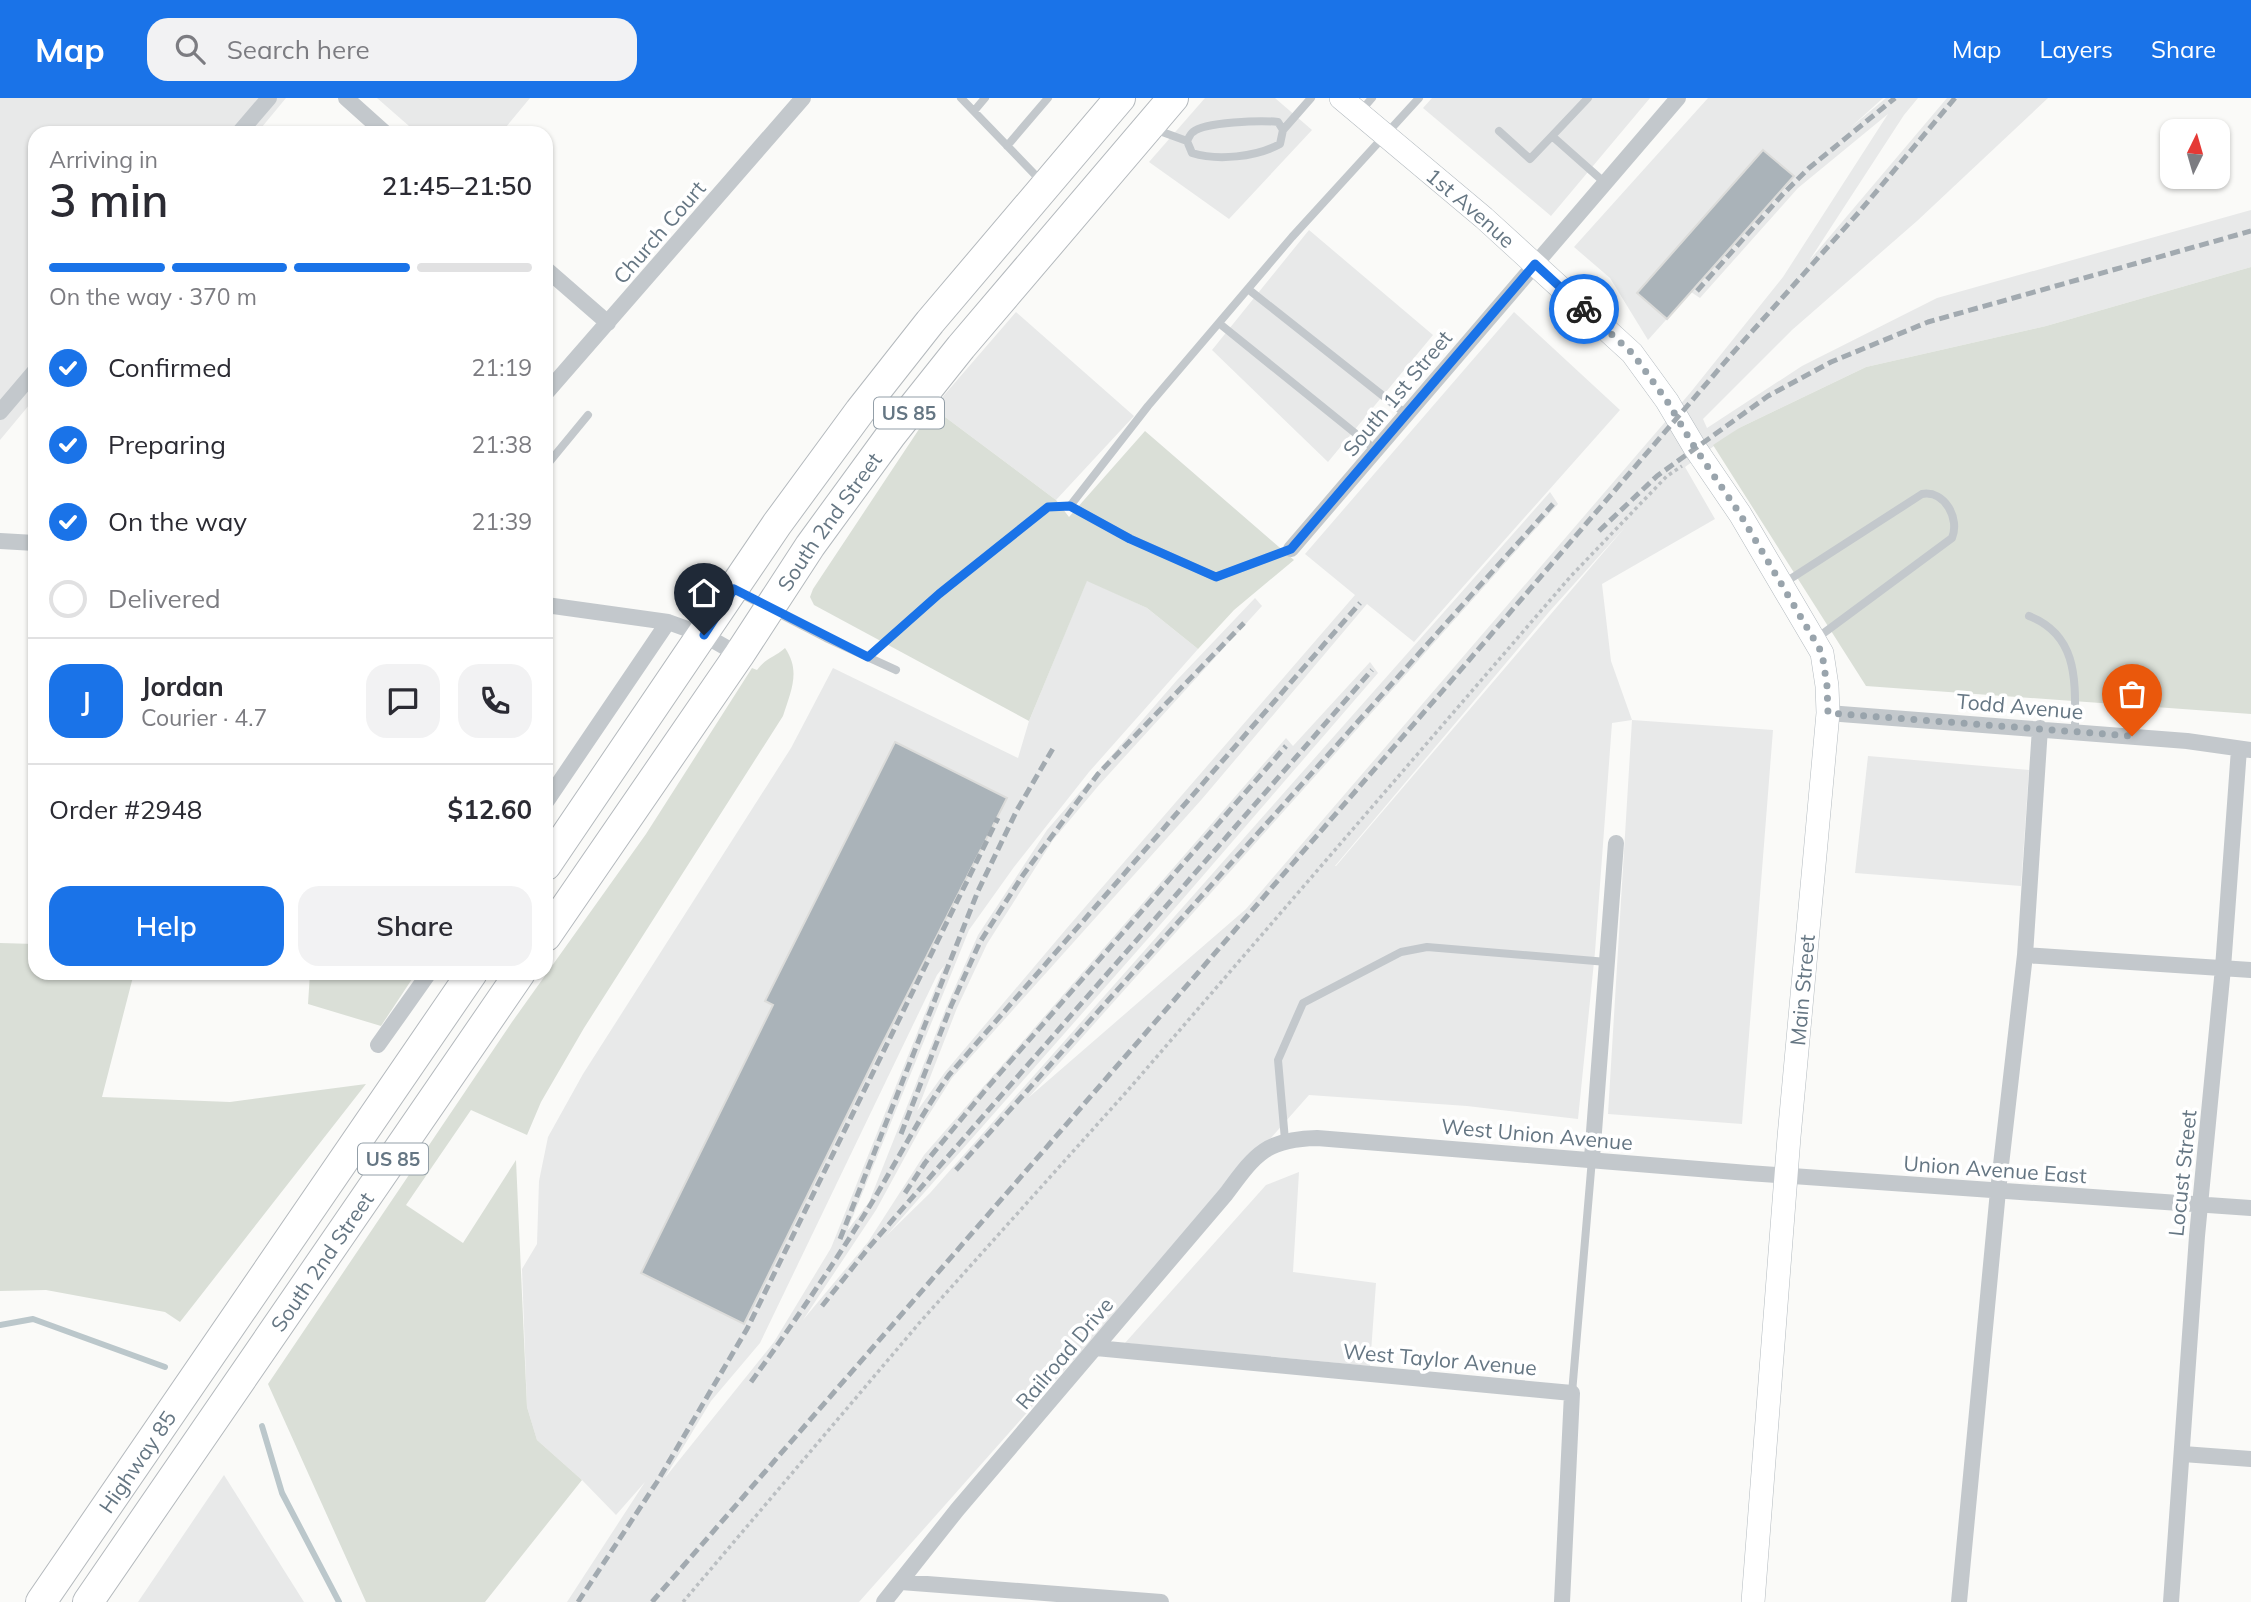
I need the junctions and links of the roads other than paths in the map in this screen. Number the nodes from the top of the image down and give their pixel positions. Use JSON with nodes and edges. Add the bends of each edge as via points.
{"nodes":[{"id":1,"x":269,"y":98,"type":"edge"},
{"id":2,"x":345,"y":98,"type":"edge"},
{"id":3,"x":803,"y":98,"type":"edge"},
{"id":4,"x":961,"y":98,"type":"edge"},
{"id":5,"x":985,"y":98,"type":"edge"},
{"id":6,"x":1120,"y":98,"type":"edge"},
{"id":7,"x":1173,"y":98,"type":"edge"},
{"id":8,"x":1311,"y":98,"type":"edge"},
{"id":9,"x":1341,"y":98,"type":"edge"},
{"id":10,"x":1419,"y":98,"type":"edge"},
{"id":11,"x":1588,"y":98,"type":"edge"},
{"id":12,"x":1678,"y":98,"type":"edge"},
{"id":13,"x":1044,"y":100,"type":"edge"},
{"id":14,"x":1366,"y":106,"type":"edge"},
{"id":15,"x":974,"y":111,"type":"junction"},
{"id":16,"x":245,"y":126,"type":"edge"},
{"id":17,"x":377,"y":126,"type":"edge"},
{"id":18,"x":1148,"y":127,"type":"junction"},
{"id":19,"x":1283,"y":130,"type":"junction"},
{"id":20,"x":1499,"y":131,"type":"dead end"},
{"id":21,"x":1386,"y":135,"type":"junction"},
{"id":22,"x":1552,"y":136,"type":"junction"},
{"id":23,"x":1186,"y":141,"type":"junction"},
{"id":24,"x":1007,"y":146,"type":"junction"},
{"id":25,"x":1604,"y":182,"type":"junction"},
{"id":26,"x":1046,"y":185,"type":"junction"},
{"id":27,"x":1535,"y":264,"type":"junction"},
{"id":28,"x":553,"y":276,"type":"edge"},
{"id":29,"x":1248,"y":289,"type":"junction"},
{"id":30,"x":608,"y":323,"type":"junction"},
{"id":31,"x":1220,"y":324,"type":"junction"},
{"id":32,"x":28,"y":379,"type":"edge"},
{"id":33,"x":553,"y":385,"type":"edge"},
{"id":34,"x":0,"y":412,"type":"edge"},
{"id":35,"x":1406,"y":414,"type":"junction"},
{"id":36,"x":588,"y":415,"type":"dead end"},
{"id":37,"x":1677,"y":419,"type":"joint"},
{"id":38,"x":1376,"y":450,"type":"junction"},
{"id":39,"x":553,"y":458,"type":"edge"},
{"id":40,"x":1070,"y":506,"type":"junction"},
{"id":41,"x":0,"y":541,"type":"edge"},
{"id":42,"x":28,"y":543,"type":"edge"},
{"id":43,"x":1291,"y":549,"type":"joint"},
{"id":44,"x":1782,"y":585,"type":"junction"},
{"id":45,"x":734,"y":589,"type":"junction"},
{"id":46,"x":553,"y":606,"type":"edge"},
{"id":47,"x":769,"y":608,"type":"junction"},
{"id":48,"x":2029,"y":615,"type":"dead end"},
{"id":49,"x":668,"y":622,"type":"junction"},
{"id":50,"x":704,"y":635,"type":"junction"},
{"id":51,"x":1814,"y":640,"type":"junction"},
{"id":52,"x":739,"y":655,"type":"junction"},
{"id":53,"x":868,"y":657,"type":"junction"},
{"id":54,"x":896,"y":670,"type":"dead end"},
{"id":55,"x":1828,"y":713,"type":"junction"},
{"id":56,"x":2040,"y":728,"type":"junction"},
{"id":57,"x":2075,"y":731,"type":"junction"},
{"id":58,"x":2245,"y":749,"type":"edge"},
{"id":59,"x":553,"y":792,"type":"edge"},
{"id":60,"x":1616,"y":843,"type":"dead end"},
{"id":61,"x":553,"y":855,"type":"edge"},
{"id":62,"x":553,"y":926,"type":"edge"},
{"id":63,"x":2025,"y":955,"type":"junction"},
{"id":64,"x":1607,"y":962,"type":"junction"},
{"id":65,"x":2222,"y":968,"type":"junction"},
{"id":66,"x":2251,"y":970,"type":"edge"},
{"id":67,"x":424,"y":980,"type":"edge"},
{"id":68,"x":467,"y":980,"type":"edge"},
{"id":69,"x":515,"y":980,"type":"edge"},
{"id":70,"x":378,"y":1045,"type":"dead end"},
{"id":71,"x":1285,"y":1140,"type":"junction"},
{"id":72,"x":1592,"y":1158,"type":"junction"},
{"id":73,"x":1787,"y":1175,"type":"junction"},
{"id":74,"x":1998,"y":1191,"type":"junction"},
{"id":75,"x":2201,"y":1204,"type":"junction"},
{"id":76,"x":2251,"y":1208,"type":"edge"},
{"id":77,"x":233,"y":1321,"type":"joint"},
{"id":78,"x":265,"y":1344,"type":"joint"},
{"id":79,"x":1096,"y":1348,"type":"junction"},
{"id":80,"x":1572,"y":1393,"type":"junction"},
{"id":81,"x":2183,"y":1454,"type":"junction"},
{"id":82,"x":2251,"y":1459,"type":"edge"},
{"id":83,"x":901,"y":1582,"type":"junction"},
{"id":84,"x":41,"y":1602,"type":"edge"},
{"id":85,"x":88,"y":1602,"type":"edge"},
{"id":86,"x":884,"y":1602,"type":"edge"},
{"id":87,"x":1161,"y":1602,"type":"edge"},
{"id":88,"x":1562,"y":1602,"type":"edge"},
{"id":89,"x":1753,"y":1602,"type":"edge"},
{"id":90,"x":1959,"y":1602,"type":"edge"},
{"id":91,"x":2171,"y":1602,"type":"edge"}],
"edges":[{"from":1,"to":16,"type":"street"},
{"from":2,"to":17,"type":"street"},
{"from":3,"to":30,"type":"street","name":"Church Court"},
{"from":4,"to":15,"type":"lane"},
{"from":5,"to":15,"type":"lane"},
{"from":6,"to":26,"type":"highway","name":"South 2nd Street","number":"US 85"},
{"from":7,"to":18,"type":"highway","name":"South 2nd Street","number":"US 85"},
{"from":8,"to":19,"type":"lane"},
{"from":9,"to":14,"type":"street","name":"1st Avenue"},
{"from":10,"to":21,"type":"lane"},
{"from":11,"to":22,"type":"lane"},
{"from":12,"to":25,"type":"street","name":"South 1st Street"},
{"from":13,"to":24,"type":"lane"},
{"from":14,"to":21,"type":"street","name":"1st Avenue"},
{"from":15,"to":24,"type":"lane"},
{"from":18,"to":23,"type":"lane"},
{"from":18,"to":47,"type":"highway","name":"South 2nd Street","number":"US 85","via":[[891,435]]},
{"from":19,"to":23,"type":"lane","via":[[1278,122],[1263,120],[1214,125],[1192,132]]},
{"from":19,"to":23,"type":"lane","via":[[1280,144],[1267,152],[1208,158],[1192,153]]},
{"from":20,"to":22,"type":"lane","via":[[1531,159]]},
{"from":21,"to":27,"type":"street","name":"1st Avenue"},
{"from":21,"to":29,"type":"lane"},
{"from":22,"to":25,"type":"lane"},
{"from":24,"to":26,"type":"lane"},
{"from":25,"to":27,"type":"street","name":"South 1st Street"},
{"from":26,"to":45,"type":"highway","name":"South 2nd Street","number":"US 85","via":[[867,401]]},
{"from":27,"to":35,"type":"street","name":"South 1st Street"},
{"from":27,"to":37,"type":"street","name":"1st Avenue","via":[[1633,354]]},
{"from":28,"to":30,"type":"street"},
{"from":29,"to":31,"type":"lane"},
{"from":29,"to":35,"type":"lane"},
{"from":30,"to":33,"type":"street","name":"Church Court"},
{"from":31,"to":38,"type":"lane"},
{"from":31,"to":40,"type":"lane","via":[[1148,405]]},
{"from":32,"to":34,"type":"street"},
{"from":35,"to":38,"type":"street","name":"South 1st Street"},
{"from":36,"to":39,"type":"lane"},
{"from":37,"to":44,"type":"street","name":"Main Street"},
{"from":38,"to":43,"type":"street","name":"South 1st Street"},
{"from":40,"to":43,"type":"lane","via":[[1216,577]]},
{"from":40,"to":53,"type":"lane","via":[[1048,507]]},
{"from":41,"to":42,"type":"street"},
{"from":44,"to":51,"type":"street","name":"Main Street"},
{"from":44,"to":51,"type":"lane","via":[[1922,494],[1938,497],[1951,511],[1952,538]]},
{"from":45,"to":47,"type":"lane"},
{"from":45,"to":50,"type":"highway","name":"South 2nd Street","number":"US 85"},
{"from":46,"to":49,"type":"street"},
{"from":47,"to":52,"type":"highway","name":"South 2nd Street","number":"US 85"},
{"from":47,"to":53,"type":"lane"},
{"from":48,"to":57,"type":"lane","via":[[2054,629],[2067,650]]},
{"from":49,"to":50,"type":"street"},
{"from":49,"to":59,"type":"street"},
{"from":50,"to":52,"type":"street"},
{"from":50,"to":61,"type":"highway","name":"South 2nd Street","number":"US 85"},
{"from":51,"to":55,"type":"street","name":"Main Street","via":[[1822,653]]},
{"from":52,"to":62,"type":"highway","name":"South 2nd Street","number":"US 85"},
{"from":53,"to":54,"type":"lane"},
{"from":55,"to":56,"type":"street","name":"Todd Avenue"},
{"from":55,"to":73,"type":"street","name":"Main Street"},
{"from":56,"to":57,"type":"street","name":"Todd Avenue"},
{"from":56,"to":63,"type":"street"},
{"from":57,"to":58,"type":"street","name":"Todd Avenue"},
{"from":58,"to":65,"type":"street","name":"Locust Street"},
{"from":60,"to":64,"type":"street"},
{"from":63,"to":65,"type":"street"},
{"from":63,"to":74,"type":"street"},
{"from":64,"to":71,"type":"lane","via":[[1427,947],[1401,952],[1303,1003],[1278,1060]]},
{"from":64,"to":72,"type":"street"},
{"from":65,"to":66,"type":"street"},
{"from":65,"to":75,"type":"street","name":"Locust Street"},
{"from":67,"to":70,"type":"street"},
{"from":68,"to":77,"type":"highway","name":"South 2nd Street","number":"US 85"},
{"from":69,"to":78,"type":"highway","name":"South 2nd Street","number":"US 85"},
{"from":71,"to":72,"type":"street","name":"West Union Avenue","via":[[1317,1138]]},
{"from":71,"to":79,"type":"street","name":"Railroad Drive","via":[[1249,1163]]},
{"from":72,"to":73,"type":"street","name":"West Union Avenue"},
{"from":72,"to":80,"type":"lane"},
{"from":73,"to":74,"type":"street","name":"Union Avenue East"},
{"from":73,"to":89,"type":"street","name":"Main Street"},
{"from":74,"to":75,"type":"street","name":"Union Avenue East"},
{"from":74,"to":90,"type":"street"},
{"from":75,"to":76,"type":"street","name":"Union Avenue East"},
{"from":75,"to":81,"type":"street","name":"Locust Street"},
{"from":77,"to":84,"type":"highway","name":"Highway 85","number":"US 85"},
{"from":78,"to":85,"type":"highway","name":"Highway 85","number":"US 85"},
{"from":79,"to":80,"type":"street","name":"West Taylor Avenue"},
{"from":79,"to":83,"type":"street","name":"Railroad Drive"},
{"from":80,"to":88,"type":"street"},
{"from":81,"to":82,"type":"street"},
{"from":81,"to":91,"type":"street","name":"Locust Street"},
{"from":83,"to":86,"type":"street","name":"Railroad Drive"},
{"from":83,"to":87,"type":"street"}]}
